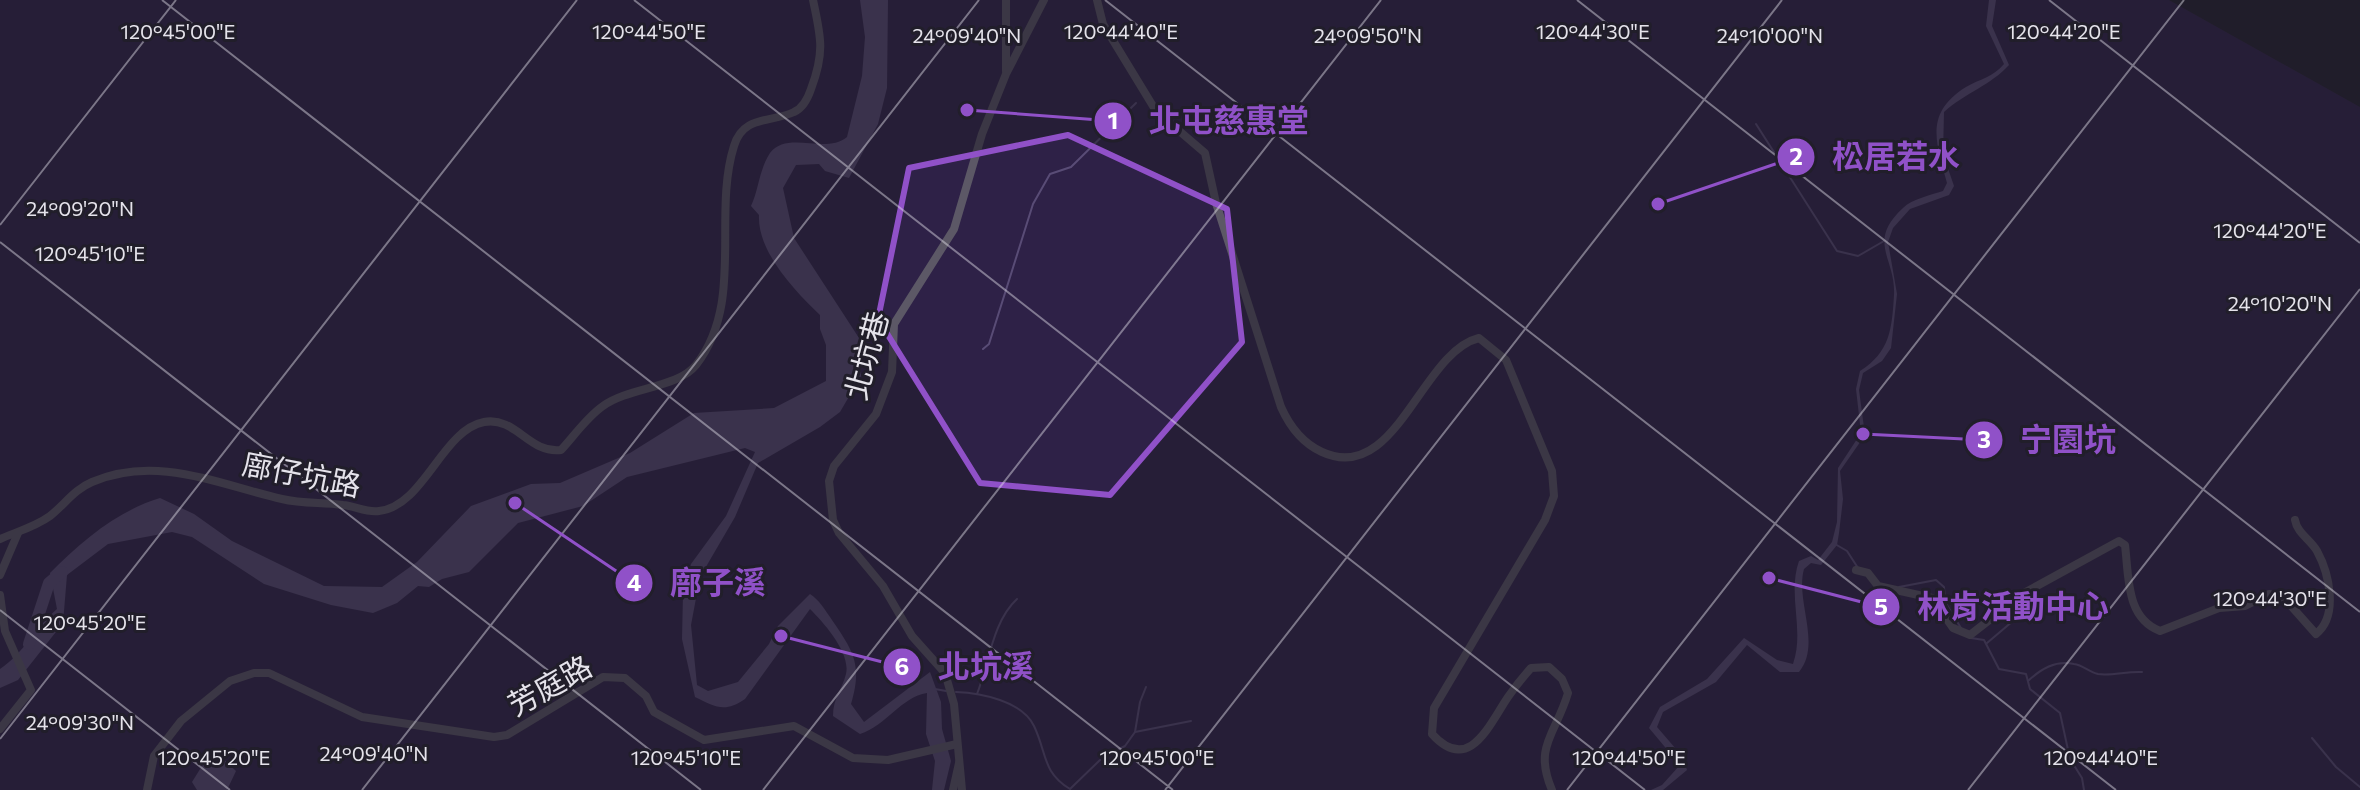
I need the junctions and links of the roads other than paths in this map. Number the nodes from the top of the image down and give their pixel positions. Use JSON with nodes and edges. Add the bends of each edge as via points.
{"nodes":[{"id":1,"x":813,"y":0,"type":"edge"},
{"id":2,"x":1006,"y":0,"type":"edge"},
{"id":3,"x":1044,"y":0,"type":"edge"},
{"id":4,"x":1097,"y":0,"type":"edge"},
{"id":5,"x":1006,"y":74,"type":"junction"},
{"id":6,"x":2295,"y":520,"type":"dead end"},
{"id":7,"x":18,"y":533,"type":"junction"},
{"id":8,"x":2,"y":537,"type":"edge"},
{"id":9,"x":1856,"y":570,"type":"dead end"},
{"id":10,"x":0,"y":575,"type":"edge"},
{"id":11,"x":0,"y":595,"type":"edge"},
{"id":12,"x":0,"y":729,"type":"edge"},
{"id":13,"x":957,"y":744,"type":"junction"},
{"id":14,"x":959,"y":762,"type":"junction"},
{"id":15,"x":147,"y":790,"type":"edge"},
{"id":16,"x":953,"y":790,"type":"edge"},
{"id":17,"x":962,"y":790,"type":"edge"},
{"id":18,"x":1552,"y":790,"type":"edge"}],
"edges":[{"from":1,"to":7,"type":"street","name":"廍仔坑路","via":[[822,44],[820,67],[798,110],[746,126],[734,145],[724,206],[727,257],[716,323],[705,351],[684,377],[601,406],[561,450],[535,447],[511,426],[484,422],[467,431],[404,500],[376,512],[304,503],[204,475],[139,471],[93,481],[47,518]]},
{"from":2,"to":5,"type":"street","name":"北坑巷"},
{"from":3,"to":5,"type":"street","name":"北坑巷"},
{"from":4,"to":18,"type":"street","via":[[1103,24],[1156,111],[1205,153],[1286,419],[1312,448],[1335,458],[1357,456],[1389,434],[1462,342],[1479,338],[1506,360],[1552,471],[1554,496],[1434,708],[1432,734],[1443,745],[1469,747],[1482,739],[1531,668],[1549,667],[1568,693],[1542,767]]},
{"from":5,"to":13,"type":"street","name":"北坑巷","via":[[954,229],[894,324],[892,372],[876,414],[834,466],[829,481],[839,533],[945,673]]},
{"from":6,"to":9,"type":"street","via":[[2318,552],[2329,593],[2328,617],[2316,634],[2283,597],[2269,594],[2160,631],[2146,625],[2136,614],[2125,545],[2119,541],[2024,593],[1970,635],[1953,628],[1932,598],[1878,586],[1868,573]]},
{"from":7,"to":8,"type":"street","name":"廍仔坑路"},
{"from":7,"to":10,"type":"street"},
{"from":11,"to":12,"type":"street","via":[[5,631],[31,690]]},
{"from":13,"to":14,"type":"street","name":"北坑巷"},
{"from":13,"to":15,"type":"street","name":"芳庭路","via":[[888,760],[853,758],[794,726],[704,740],[654,712],[637,687],[613,675],[507,735],[494,737],[362,717],[269,673],[254,673],[230,681],[181,721],[154,756]]},
{"from":14,"to":16,"type":"street","name":"北坑巷"},
{"from":14,"to":17,"type":"street","name":"北坑巷"}]}
